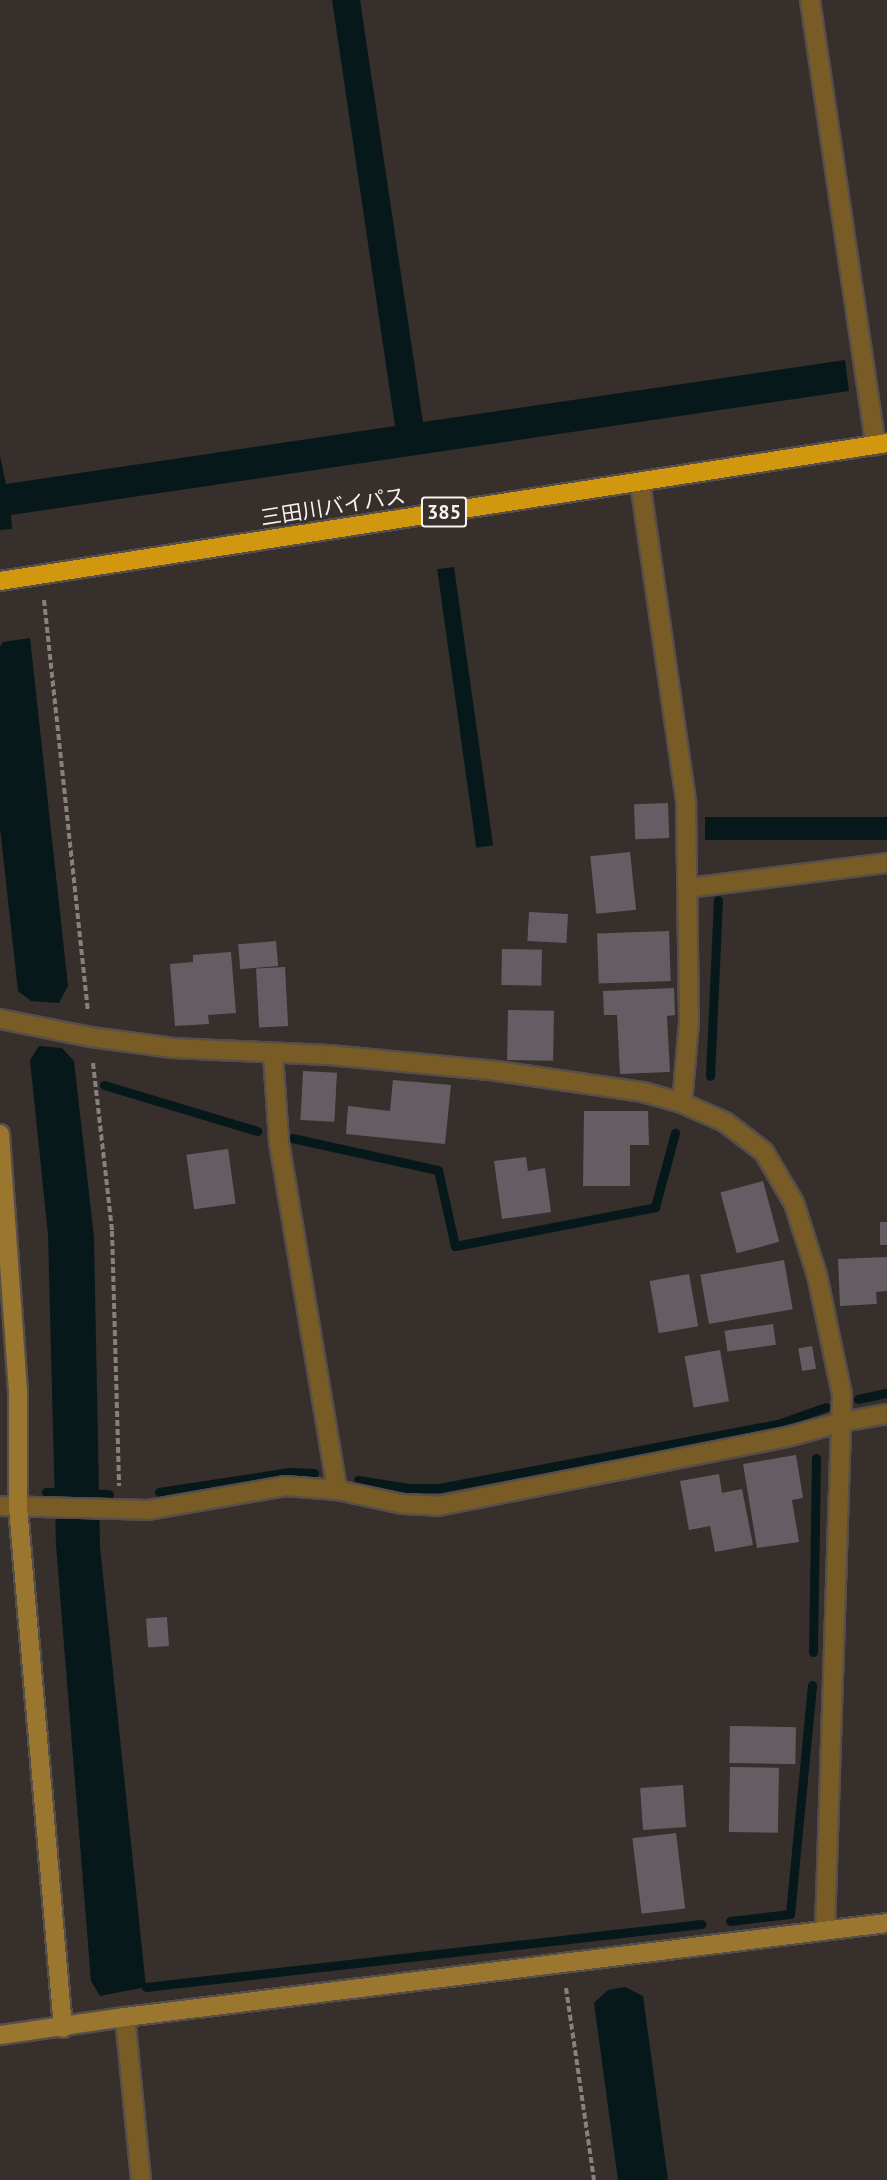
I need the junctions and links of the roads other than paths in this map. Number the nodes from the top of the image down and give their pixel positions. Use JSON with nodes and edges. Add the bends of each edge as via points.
{"nodes":[{"id":1,"x":810,"y":0,"type":"edge"},
{"id":2,"x":881,"y":444,"type":"edge"},
{"id":3,"x":640,"y":482,"type":"junction"},
{"id":4,"x":0,"y":581,"type":"edge"},
{"id":5,"x":887,"y":863,"type":"edge"},
{"id":6,"x":688,"y":888,"type":"junction"},
{"id":7,"x":0,"y":1019,"type":"edge"},
{"id":8,"x":273,"y":1054,"type":"junction"},
{"id":9,"x":682,"y":1103,"type":"junction"},
{"id":10,"x":0,"y":1134,"type":"edge"},
{"id":11,"x":887,"y":1414,"type":"edge"},
{"id":12,"x":842,"y":1422,"type":"junction"},
{"id":13,"x":337,"y":1490,"type":"junction"},
{"id":14,"x":9,"y":1507,"type":"edge"},
{"id":15,"x":887,"y":1923,"type":"edge"},
{"id":16,"x":825,"y":1929,"type":"junction"},
{"id":17,"x":125,"y":2017,"type":"junction"},
{"id":18,"x":63,"y":2028,"type":"junction"},
{"id":19,"x":0,"y":2036,"type":"edge"},
{"id":20,"x":141,"y":2180,"type":"edge"}],
"edges":[{"from":1,"to":2,"type":"street"},
{"from":2,"to":3,"type":"highway","name":"三田川バイパス","number":"385"},
{"from":3,"to":4,"type":"highway","name":"三田川バイパス","number":"385"},
{"from":3,"to":6,"type":"street","via":[[686,803]]},
{"from":5,"to":6,"type":"street"},
{"from":6,"to":9,"type":"street","via":[[689,1022]]},
{"from":7,"to":8,"type":"street","via":[[173,1048]]},
{"from":8,"to":9,"type":"street","via":[[329,1055],[497,1071],[643,1092]]},
{"from":8,"to":13,"type":"street","via":[[279,1142]]},
{"from":9,"to":12,"type":"street","via":[[725,1122],[764,1152],[794,1203],[818,1275],[842,1395]]},
{"from":10,"to":14,"type":"street","via":[[18,1392]]},
{"from":11,"to":12,"type":"street"},
{"from":12,"to":13,"type":"street","via":[[787,1437],[438,1506],[403,1504]]},
{"from":12,"to":16,"type":"street"},
{"from":13,"to":14,"type":"street","via":[[285,1486],[148,1510]]},
{"from":14,"to":18,"type":"street"},
{"from":15,"to":16,"type":"street"},
{"from":16,"to":17,"type":"street"},
{"from":17,"to":18,"type":"street"},
{"from":17,"to":20,"type":"street"},
{"from":18,"to":19,"type":"street"}]}
